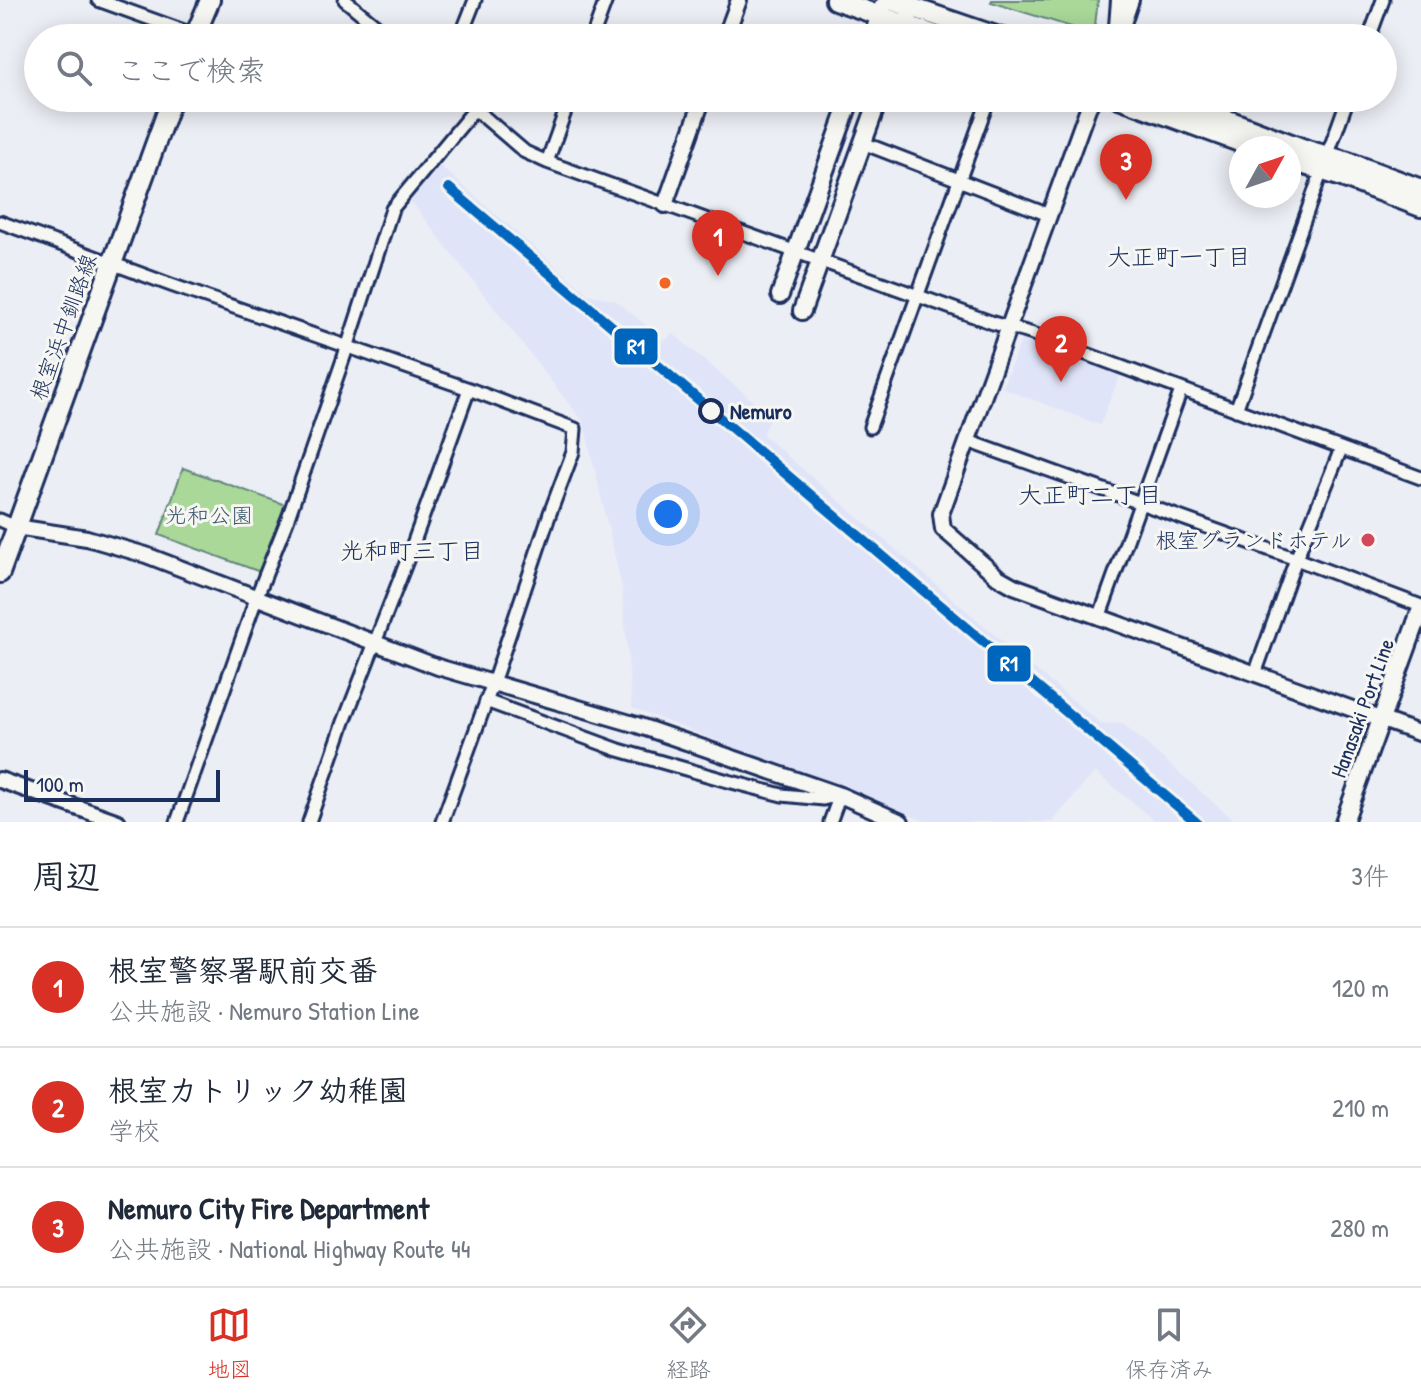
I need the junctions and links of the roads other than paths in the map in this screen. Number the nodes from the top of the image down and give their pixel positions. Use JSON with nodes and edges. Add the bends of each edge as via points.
{"nodes":[{"id":1,"x":98,"y":0,"type":"edge"},
{"id":2,"x":210,"y":0,"type":"edge"},
{"id":3,"x":345,"y":0,"type":"edge"},
{"id":4,"x":475,"y":0,"type":"edge"},
{"id":5,"x":606,"y":0,"type":"edge"},
{"id":6,"x":739,"y":0,"type":"edge"},
{"id":7,"x":835,"y":0,"type":"edge"},
{"id":8,"x":1119,"y":0,"type":"edge"},
{"id":9,"x":1131,"y":0,"type":"edge"},
{"id":10,"x":1383,"y":0,"type":"edge"},
{"id":11,"x":878,"y":6,"type":"edge"},
{"id":12,"x":162,"y":24,"type":"edge"},
{"id":13,"x":199,"y":24,"type":"edge"},
{"id":14,"x":374,"y":24,"type":"edge"},
{"id":15,"x":466,"y":24,"type":"edge"},
{"id":16,"x":597,"y":24,"type":"edge"},
{"id":17,"x":730,"y":24,"type":"edge"},
{"id":18,"x":906,"y":24,"type":"edge"},
{"id":19,"x":1118,"y":24,"type":"edge"},
{"id":20,"x":1122,"y":24,"type":"edge"},
{"id":21,"x":1374,"y":24,"type":"edge"},
{"id":22,"x":167,"y":112,"type":"edge"},
{"id":23,"x":473,"y":112,"type":"edge"},
{"id":24,"x":478,"y":112,"type":"edge"},
{"id":25,"x":565,"y":112,"type":"edge"},
{"id":26,"x":698,"y":112,"type":"edge"},
{"id":27,"x":846,"y":112,"type":"edge"},
{"id":28,"x":874,"y":112,"type":"edge"},
{"id":29,"x":984,"y":112,"type":"edge"},
{"id":30,"x":1087,"y":112,"type":"edge"},
{"id":31,"x":1157,"y":112,"type":"edge"},
{"id":32,"x":1207,"y":112,"type":"edge"},
{"id":33,"x":1343,"y":112,"type":"edge"},
{"id":34,"x":1229,"y":138,"type":"edge"},
{"id":35,"x":863,"y":143,"type":"junction"},
{"id":36,"x":1301,"y":161,"type":"edge"},
{"id":37,"x":547,"y":162,"type":"junction"},
{"id":38,"x":1324,"y":164,"type":"junction"},
{"id":39,"x":959,"y":182,"type":"junction"},
{"id":40,"x":1421,"y":189,"type":"edge"},
{"id":41,"x":665,"y":205,"type":"junction"},
{"id":42,"x":1421,"y":207,"type":"edge"},
{"id":43,"x":1049,"y":215,"type":"junction"},
{"id":44,"x":0,"y":222,"type":"edge"},
{"id":45,"x":795,"y":252,"type":"junction"},
{"id":46,"x":819,"y":260,"type":"junction"},
{"id":47,"x":112,"y":263,"type":"junction"},
{"id":48,"x":780,"y":295,"type":"dead end"},
{"id":49,"x":918,"y":296,"type":"junction"},
{"id":50,"x":802,"y":311,"type":"dead end"},
{"id":51,"x":1009,"y":327,"type":"junction"},
{"id":52,"x":347,"y":348,"type":"junction"},
{"id":53,"x":469,"y":389,"type":"junction"},
{"id":54,"x":1181,"y":390,"type":"junction"},
{"id":55,"x":1236,"y":410,"type":"junction"},
{"id":56,"x":870,"y":427,"type":"dead end"},
{"id":57,"x":968,"y":441,"type":"junction"},
{"id":58,"x":1341,"y":449,"type":"junction"},
{"id":59,"x":1421,"y":478,"type":"edge"},
{"id":60,"x":1141,"y":504,"type":"junction"},
{"id":61,"x":8,"y":523,"type":"edge"},
{"id":62,"x":1296,"y":559,"type":"junction"},
{"id":63,"x":0,"y":573,"type":"edge"},
{"id":64,"x":257,"y":596,"type":"junction"},
{"id":65,"x":1421,"y":608,"type":"edge"},
{"id":66,"x":1099,"y":618,"type":"junction"},
{"id":67,"x":374,"y":643,"type":"junction"},
{"id":68,"x":1255,"y":674,"type":"junction"},
{"id":69,"x":493,"y":683,"type":"junction"},
{"id":70,"x":486,"y":701,"type":"junction"},
{"id":71,"x":1382,"y":719,"type":"junction"},
{"id":72,"x":1421,"y":734,"type":"edge"},
{"id":73,"x":1,"y":782,"type":"edge"},
{"id":74,"x":840,"y":795,"type":"junction"},
{"id":75,"x":118,"y":822,"type":"edge"},
{"id":76,"x":177,"y":822,"type":"edge"},
{"id":77,"x":309,"y":822,"type":"edge"},
{"id":78,"x":442,"y":822,"type":"edge"},
{"id":79,"x":830,"y":822,"type":"edge"},
{"id":80,"x":901,"y":822,"type":"edge"},
{"id":81,"x":1344,"y":822,"type":"edge"}],
"edges":[{"from":1,"to":12,"type":"street"},
{"from":2,"to":13,"type":"main road"},
{"from":3,"to":14,"type":"street"},
{"from":4,"to":15,"type":"street"},
{"from":5,"to":16,"type":"street"},
{"from":6,"to":17,"type":"street"},
{"from":7,"to":11,"type":"main road"},
{"from":8,"to":19,"type":"street"},
{"from":9,"to":20,"type":"street"},
{"from":10,"to":21,"type":"street"},
{"from":11,"to":18,"type":"main road"},
{"from":22,"to":47,"type":"main road","name":"根室浜中釧路線"},
{"from":23,"to":52,"type":"street","via":[[392,209]]},
{"from":24,"to":37,"type":"street","via":[[525,152]]},
{"from":25,"to":37,"type":"street"},
{"from":26,"to":41,"type":"street"},
{"from":27,"to":45,"type":"main road"},
{"from":28,"to":35,"type":"main road"},
{"from":29,"to":39,"type":"street"},
{"from":30,"to":43,"type":"street"},
{"from":31,"to":34,"type":"main road"},
{"from":32,"to":38,"type":"main road","via":[[1307,150]]},
{"from":33,"to":38,"type":"street"},
{"from":35,"to":39,"type":"street"},
{"from":35,"to":46,"type":"main road"},
{"from":36,"to":38,"type":"main road"},
{"from":37,"to":41,"type":"street"},
{"from":38,"to":40,"type":"main road"},
{"from":38,"to":42,"type":"main road","via":[[1342,177]]},
{"from":38,"to":55,"type":"street"},
{"from":39,"to":43,"type":"street"},
{"from":39,"to":49,"type":"street"},
{"from":41,"to":45,"type":"street"},
{"from":43,"to":51,"type":"street"},
{"from":44,"to":47,"type":"street"},
{"from":45,"to":46,"type":"street"},
{"from":45,"to":48,"type":"main road"},
{"from":46,"to":49,"type":"street"},
{"from":46,"to":50,"type":"main road"},
{"from":47,"to":52,"type":"street"},
{"from":47,"to":61,"type":"main road","name":"根室浜中釧路線"},
{"from":49,"to":51,"type":"street"},
{"from":49,"to":56,"type":"street"},
{"from":51,"to":54,"type":"street"},
{"from":51,"to":57,"type":"street"},
{"from":52,"to":53,"type":"street"},
{"from":52,"to":64,"type":"street"},
{"from":53,"to":67,"type":"street"},
{"from":53,"to":69,"type":"street","via":[[575,429],[573,452]]},
{"from":54,"to":55,"type":"street"},
{"from":54,"to":60,"type":"street"},
{"from":55,"to":58,"type":"street"},
{"from":57,"to":60,"type":"street"},
{"from":57,"to":66,"type":"street","via":[[941,514],[943,529],[998,577]]},
{"from":58,"to":59,"type":"street"},
{"from":58,"to":62,"type":"street"},
{"from":60,"to":62,"type":"street"},
{"from":60,"to":66,"type":"street"},
{"from":61,"to":63,"type":"main road","name":"根室浜中釧路線"},
{"from":61,"to":64,"type":"street","via":[[87,538]]},
{"from":62,"to":65,"type":"street"},
{"from":62,"to":68,"type":"street"},
{"from":64,"to":67,"type":"street"},
{"from":64,"to":76,"type":"street"},
{"from":65,"to":71,"type":"main road","name":"Hanasaki Port Line"},
{"from":66,"to":68,"type":"street"},
{"from":67,"to":69,"type":"street"},
{"from":67,"to":77,"type":"street"},
{"from":68,"to":71,"type":"street"},
{"from":69,"to":70,"type":"street"},
{"from":69,"to":74,"type":"street","via":[[637,725]]},
{"from":70,"to":74,"type":"street","via":[[619,750],[728,781],[782,795]]},
{"from":70,"to":78,"type":"street"},
{"from":71,"to":72,"type":"street"},
{"from":71,"to":81,"type":"main road","name":"Hanasaki Port Line"},
{"from":73,"to":75,"type":"street"},
{"from":74,"to":79,"type":"street"},
{"from":74,"to":80,"type":"street"}]}
